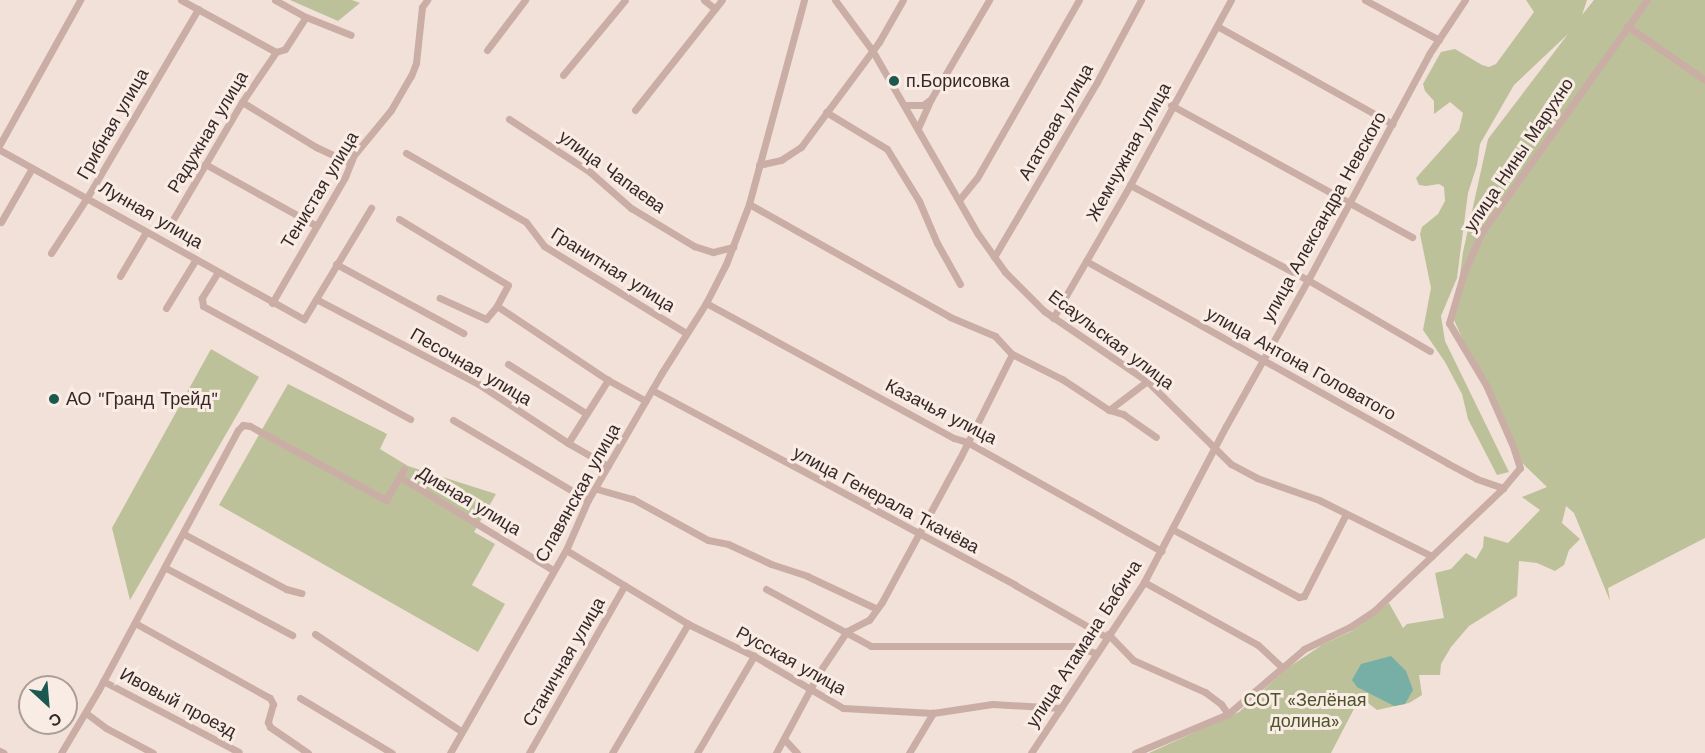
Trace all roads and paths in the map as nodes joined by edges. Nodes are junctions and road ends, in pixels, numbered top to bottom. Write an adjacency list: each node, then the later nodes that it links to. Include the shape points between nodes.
1 (80, 0): 40 (street)
2 (181, 0): 19 (street)
3 (275, 0): 21 (street)
4 (427, 0): 43 (street, Тенистая улица, via 422,7 416,63 391,110)
5 (525, 0): 26 (street)
6 (625, 0): 29 (street)
7 (704, 0): 20 (street)
8 (722, 0): 20 (street)
9 (804, 0): 45 (street)
10 (835, 0): 27 (street, Есаульская улица)
11 (903, 0): 27 (street)
12 (989, 0): 31 (street)
13 (1079, 0): 49 (street, via 977,178)
14 (1141, 0): 61 (street, Агатовая улица)
15 (1231, 0): 22 (street, Жемчужная улица)
16 (1365, 0): 25 (street)
17 (1465, 0): 25 (street, улица Александра Невского)
18 (1647, 0): 23 (street, улица Нины Марухно)
19 (198, 9): 28 (street); 48 (street, Грибная улица)
20 (715, 9): 35 (street)
21 (306, 17): 24 (street); 28 (street, Радужная улица, via 285,49)
22 (1217, 26): 34 (street, Жемчужная улица); 38 (street)
23 (1627, 26): 30 (street); 97 (street, улица Нины Марухно, via 1482,232 1464,272 1449,323 1486,385 1520,468)
24 (351, 35)
25 (1439, 40): 38 (street, улица Александра Невского)
26 (487, 50)
27 (872, 50): 33 (street, Есаульская улица); 36 (street)
28 (276, 52): 32 (street, Радужная улица)
29 (563, 75)
30 (1705, 80)
31 (931, 99): 33 (street, via 923,105); 39 (street)
32 (242, 102): 43 (street); 44 (street, Радужная улица)
33 (904, 105): 39 (street, Есаульская улица)
34 (1172, 105): 47 (street, Жемчужная улица); 50 (street)
35 (635, 111)
36 (826, 112): 45 (street, via 793,155); 68 (street, via 887,149 919,201 936,243)
37 (509, 119): 59 (street, улица Чапаева, via 590,172 632,208 694,246 713,252)
38 (1392, 124): 50 (street, улица Александра Невского)
39 (918, 128): 49 (street, Есаульская улица)
40 (0, 144)
41 (0, 150): 46 (street, Лунная улица)
42 (406, 153): 77 (street, Гранитная улица, via 526,222 544,246)
43 (350, 163): 55 (street, Тенистая улица)
44 (205, 164): 55 (street); 56 (street, Радужная улица)
45 (759, 165): 51 (street)
46 (32, 168): 48 (street, Лунная улица); 54 (street)
47 (1130, 185): 63 (street, Жемчужная улица); 67 (street)
48 (88, 196): 57 (street, Лунная улица); 60 (street, Грибная улица)
49 (959, 200): 61 (street, Есаульская улица)
50 (1350, 202): 58 (street); 67 (street, улица Александра Невского)
51 (749, 204): 59 (street, Славянская улица); 79 (street, via 950,317 995,336)
52 (371, 208): 64 (street)
53 (399, 219): 73 (street, via 505,281 507,289)
54 (1, 222)
55 (315, 225): 71 (street, Тенистая улица)
56 (168, 228)
57 (146, 232): 62 (street, Лунная улица); 66 (street)
58 (1412, 237)
59 (733, 247): 72 (street, Славянская улица)
60 (51, 253)
61 (994, 257): 75 (street, Есаульская улица, via 1016,285)
62 (196, 259): 65 (street, Лунная улица); 74 (street)
63 (1086, 261): 75 (street, Жемчужная улица); 80 (street, улица Антона Головатого)
64 (336, 264): 70 (street); 76 (street)
65 (218, 272): 71 (street, Лунная улица); 88 (street, via 202,298 203,306)
66 (120, 276)
67 (1308, 280): 78 (street); 80 (street, улица Александра Невского)
68 (960, 284)
69 (441, 298): 73 (street, via 483,319)
70 (316, 299): 71 (street, Лунная улица, via 304,319); 92 (street, Песочная улица, via 477,383)
71 (272, 303)
72 (706, 303): 77 (street, Славянская улица); 91 (street, Казачья улица)
73 (497, 306): 82 (street)
74 (166, 308)
75 (1053, 318): 83 (street, Есаульская улица)
76 (463, 333)
77 (687, 333): 84 (street, Славянская улица)
78 (1430, 351)
79 (1012, 354): 86 (street, via 1062,379); 91 (street)
80 (1263, 360): 93 (street, улица Александра Невского); 97 (street, улица Антона Головатого, via 1447,463)
81 (508, 364): 87 (street)
82 (608, 380): 85 (street); 87 (street)
83 (1147, 381): 86 (street); 93 (street, Есаульская улица, via 1194,425)
84 (652, 390): 85 (street, Славянская улица); 102 (street, улица Генерала Ткачёва)
85 (646, 401): 94 (street, Славянская улица)
86 (1109, 410): 90 (street, via 1123,414)
87 (587, 414): 92 (street)
88 (410, 419)
89 (453, 420): 99 (street)
90 (1156, 437)
91 (967, 442): 102 (street); 105 (street, Казачья улица)
92 (568, 443): 94 (street, Песочная улица)
93 (1214, 450): 100 (street, Есаульская улица, via 1257,478); 101 (street)
94 (608, 466): 98 (street, Славянская улица)
95 (404, 469): 96 (street)
96 (400, 477): 103 (street, via 386,500 243,425); 108 (street, Дивная улица)
97 (1503, 488): 106 (street)
98 (597, 489): 99 (street, Славянская улица); 113 (street, via 633,499 708,540 728,544 807,576)
99 (588, 500): 104 (street, Славянская улица)
100 (1346, 514): 101 (street, via 1304,596 1299,597); 106 (street, Есаульская улица)
101 (1172, 529): 105 (street)
102 (918, 532): 113 (street); 119 (street, улица Генерала Ткачёва)
103 (184, 534): 107 (street); 112 (street, via 286,590)
104 (566, 550): 108 (street, Славянская улица); 110 (street, Русская улица)
105 (1161, 551): 109 (street, улица Атамана Бабича)
106 (1432, 556): 122 (street, via 1374,611 1304,650)
107 (166, 568): 114 (street); 117 (street)
108 (553, 570): 130 (street, Славянская улица)
109 (1144, 582): 119 (street, улица Атамана Бабича); 122 (street, via 1258,645)
110 (625, 585): 115 (street, Русская улица); 140 (street, Станичная улица)
111 (766, 589): 116 (street)
112 (301, 593)
113 (877, 609): 116 (street, via 869,620)
114 (135, 623): 123 (street); 137 (street, via 270,698 270,727)
115 (688, 624): 121 (street, Русская улица); 141 (street)
116 (847, 631): 120 (street, via 872,646 1073,646); 124 (street)
117 (292, 634)
118 (315, 634): 130 (street)
119 (1107, 636): 120 (street, улица Атамана Бабича); 129 (street, улица Генерала Ткачёва, via 1133,660 1205,692)
120 (1095, 653): 126 (street, улица Атамана Бабича)
121 (754, 656): 124 (street, Русская улица); 142 (street)
122 (1282, 667): 129 (street)
123 (104, 681): 127 (street); 133 (street, Ивовый проезд)
124 (810, 691): 128 (street, Русская улица, via 843,708); 131 (street)
125 (300, 699): 138 (street)
126 (1061, 708): 128 (street, Русская улица, via 992,704); 146 (street, улица Атамана Бабича)
127 (86, 713): 135 (street); 136 (street, via 105,728)
128 (933, 713): 145 (street)
129 (1228, 714): 147 (street)
130 (461, 731): 139 (street, Славянская улица)
131 (784, 739): 143 (street); 144 (street)
132 (0, 751): 134 (street)
133 (239, 752)
134 (4, 753)
135 (61, 753)
136 (153, 753)
137 (308, 753)
138 (392, 753)
139 (450, 753)
140 (529, 753)
141 (612, 753)
142 (697, 753)
143 (776, 753)
144 (797, 753)
145 (909, 753)
146 (1031, 753)
147 (1135, 753)

